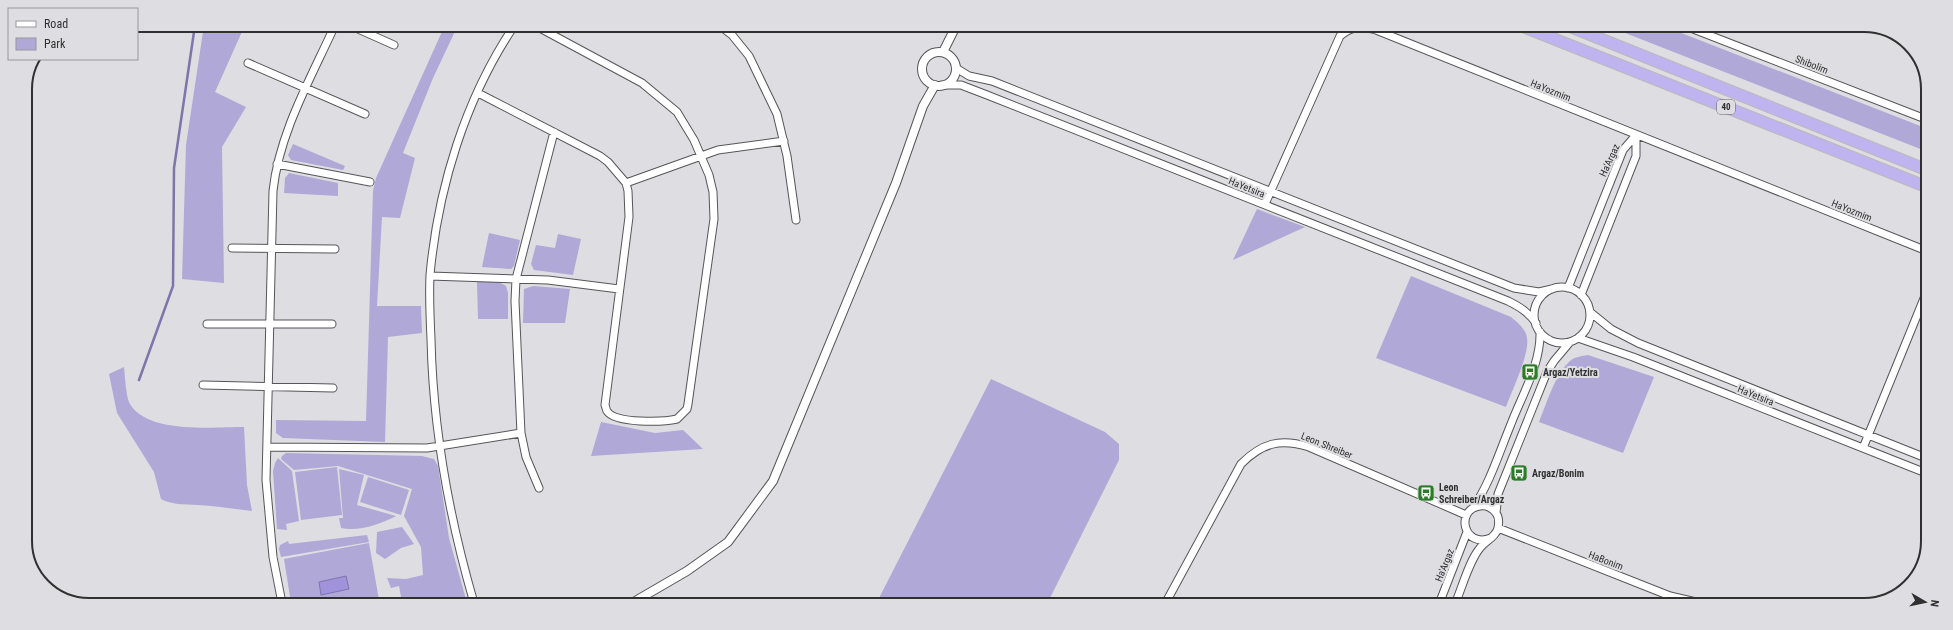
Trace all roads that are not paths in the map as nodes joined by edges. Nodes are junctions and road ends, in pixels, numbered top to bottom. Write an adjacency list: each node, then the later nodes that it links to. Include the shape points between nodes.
1 (332, 32): 18 (street)
2 (365, 32): 12 (street)
3 (510, 32): 19 (street, via 496,54)
4 (547, 32): 26 (street, via 653,91 681,118)
5 (727, 32): 25 (street, via 741,45 752,63 777,114)
6 (953, 32): 13 (street)
7 (1345, 32): 32 (street, HaYozmim, via 1340,36)
8 (1381, 32): 24 (street, HaYozmim)
9 (1537, 32): 31 (highway, 40)
10 (1583, 32): 28 (highway, 40)
11 (1701, 32): 22 (street, Shibolim)
12 (394, 45)
13 (943, 52): 15 (street, via 952,58); 16 (street, via 932,53 924,60 922,71)
14 (248, 63): 18 (street)
15 (956, 68): 17 (street, via 952,79); 32 (street, HaYetsira, via 969,76 992,82)
16 (927, 80): 17 (street); 20 (street)
17 (939, 85): 20 (street); 33 (street, HaYetsira, via 961,85)
18 (306, 88): 21 (street); 27 (street, via 287,132)
19 (478, 93): 23 (street); 39 (street, via 450,170 440,210)
20 (923, 106): 73 (street, via 896,182 773,481 728,542)
21 (365, 114)
22 (1921, 117)
23 (554, 132): 30 (street, via 600,156 619,172); 40 (street)
24 (1636, 135): 38 (street, HaYozmim); 41 (street, Ha'Argaz, via 1623,150); 44 (street, Ha'Argaz, via 1636,156)
25 (784, 141): 26 (street, via 718,150); 34 (street)
26 (702, 156): 30 (street); 42 (street, via 713,192 714,219 688,404 687,409 677,420 633,420 612,415 607,411 606,399)
27 (277, 164): 29 (street); 36 (street, via 273,191)
28 (1921, 167)
29 (370, 182)
30 (626, 183): 42 (street, via 629,217)
31 (1921, 185)
32 (1270, 192): 33 (street, HaYozmim); 43 (street, HaYetsira, via 1514,288 1539,292)
33 (1265, 204): 47 (street, HaYetsira, via 1522,307)
34 (796, 220)
35 (232, 248): 36 (street)
36 (271, 249): 37 (street); 49 (street)
37 (335, 249)
38 (1921, 249)
39 (430, 276): 40 (street); 60 (street, via 432,378)
40 (516, 279): 42 (street, via 548,280); 57 (street)
41 (1568, 288): 43 (street); 44 (street)
42 (619, 289)
43 (1552, 289): 47 (street, via 1540,299 1536,307)
44 (1581, 295): 46 (street)
45 (1921, 306): 58 (street)
46 (1590, 312): 52 (street, via 1587,328); 58 (street, HaYetsira, via 1611,329 1638,343)
47 (1536, 323): 51 (street)
48 (207, 324): 49 (street)
49 (270, 324): 50 (street); 55 (street)
50 (332, 324)
51 (1540, 332): 53 (street, via 1553,342); 65 (street, via 1534,367 1486,488)
52 (1578, 338): 53 (street); 61 (street, HaYetsira, via 1633,357)
53 (1570, 342): 66 (street, via 1547,372 1498,494)
54 (203, 385): 55 (street)
55 (268, 386): 56 (street); 59 (street)
56 (333, 388)
57 (521, 433): 60 (street); 64 (street, via 526,457)
58 (1869, 435): 61 (street); 62 (street, HaYetsira)
59 (267, 447): 60 (street); 71 (street, via 266,480 270,529)
60 (439, 447): 72 (street, via 454,529)
61 (1863, 448): 63 (street, HaYetsira)
62 (1921, 456)
63 (1921, 471)
64 (539, 488)
65 (1473, 508): 66 (street, via 1483,506); 67 (street)
66 (1496, 513): 68 (street)
67 (1466, 515): 69 (street); 74 (street, Leon Shreiber, via 1309,447 1283,442 1268,445 1253,452 1241,464)
68 (1498, 528): 70 (street); 77 (street, HaBonim)
69 (1467, 532): 70 (street, via 1475,539); 75 (street, Ha'Argaz)
70 (1491, 538): 76 (street, via 1474,557)
71 (281, 598)
72 (473, 598)
73 (642, 598)
74 (1168, 598)
75 (1441, 598)
76 (1457, 598)
77 (1679, 598)

